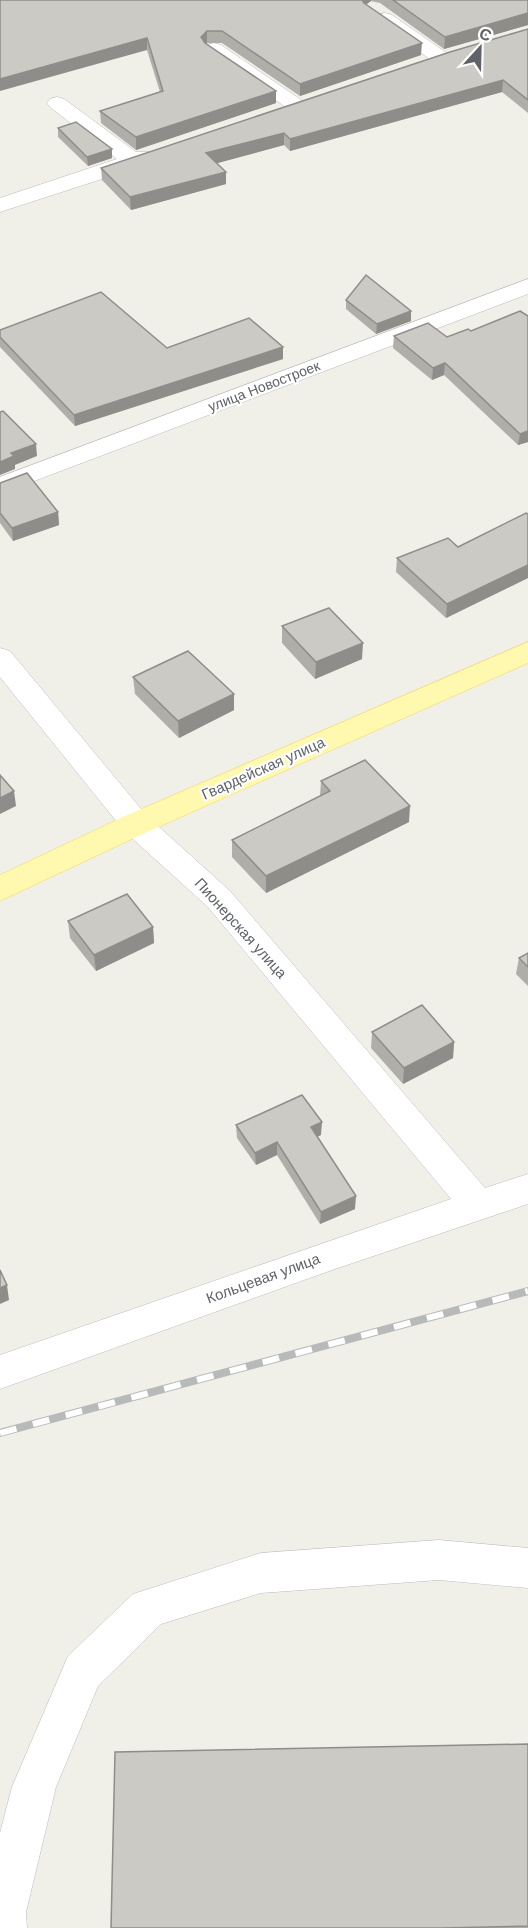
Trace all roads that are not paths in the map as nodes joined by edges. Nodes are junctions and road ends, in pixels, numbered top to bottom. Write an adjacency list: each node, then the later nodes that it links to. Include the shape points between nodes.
1 (372, 9): 4 (street)
2 (214, 49): 8 (street)
3 (462, 51): 4 (street)
4 (441, 58): 5 (street)
5 (418, 65)
6 (319, 99): 8 (street)
7 (57, 103): 11 (street)
8 (297, 106): 9 (street)
9 (275, 114)
10 (166, 150): 11 (street)
11 (134, 161): 12 (street)
12 (0, 206)
13 (528, 286): 14 (street, улица Новостроек)
14 (0, 486)
15 (528, 652): 17 (main road, Гвардейская улица)
16 (0, 658): 17 (street, Пионерская улица)
17 (136, 824): 18 (main road, Гвардейская улица); 20 (street, Пионерская улица, via 219,899)
18 (0, 889)
19 (528, 1189): 20 (street, Кольцевая улица)
20 (477, 1204): 21 (street, Кольцевая улица)
21 (0, 1372)
22 (528, 1568): 23 (street, via 438,1560 261,1573 148,1608 83,1671 34,1787 3,1912)
23 (4, 1928)

